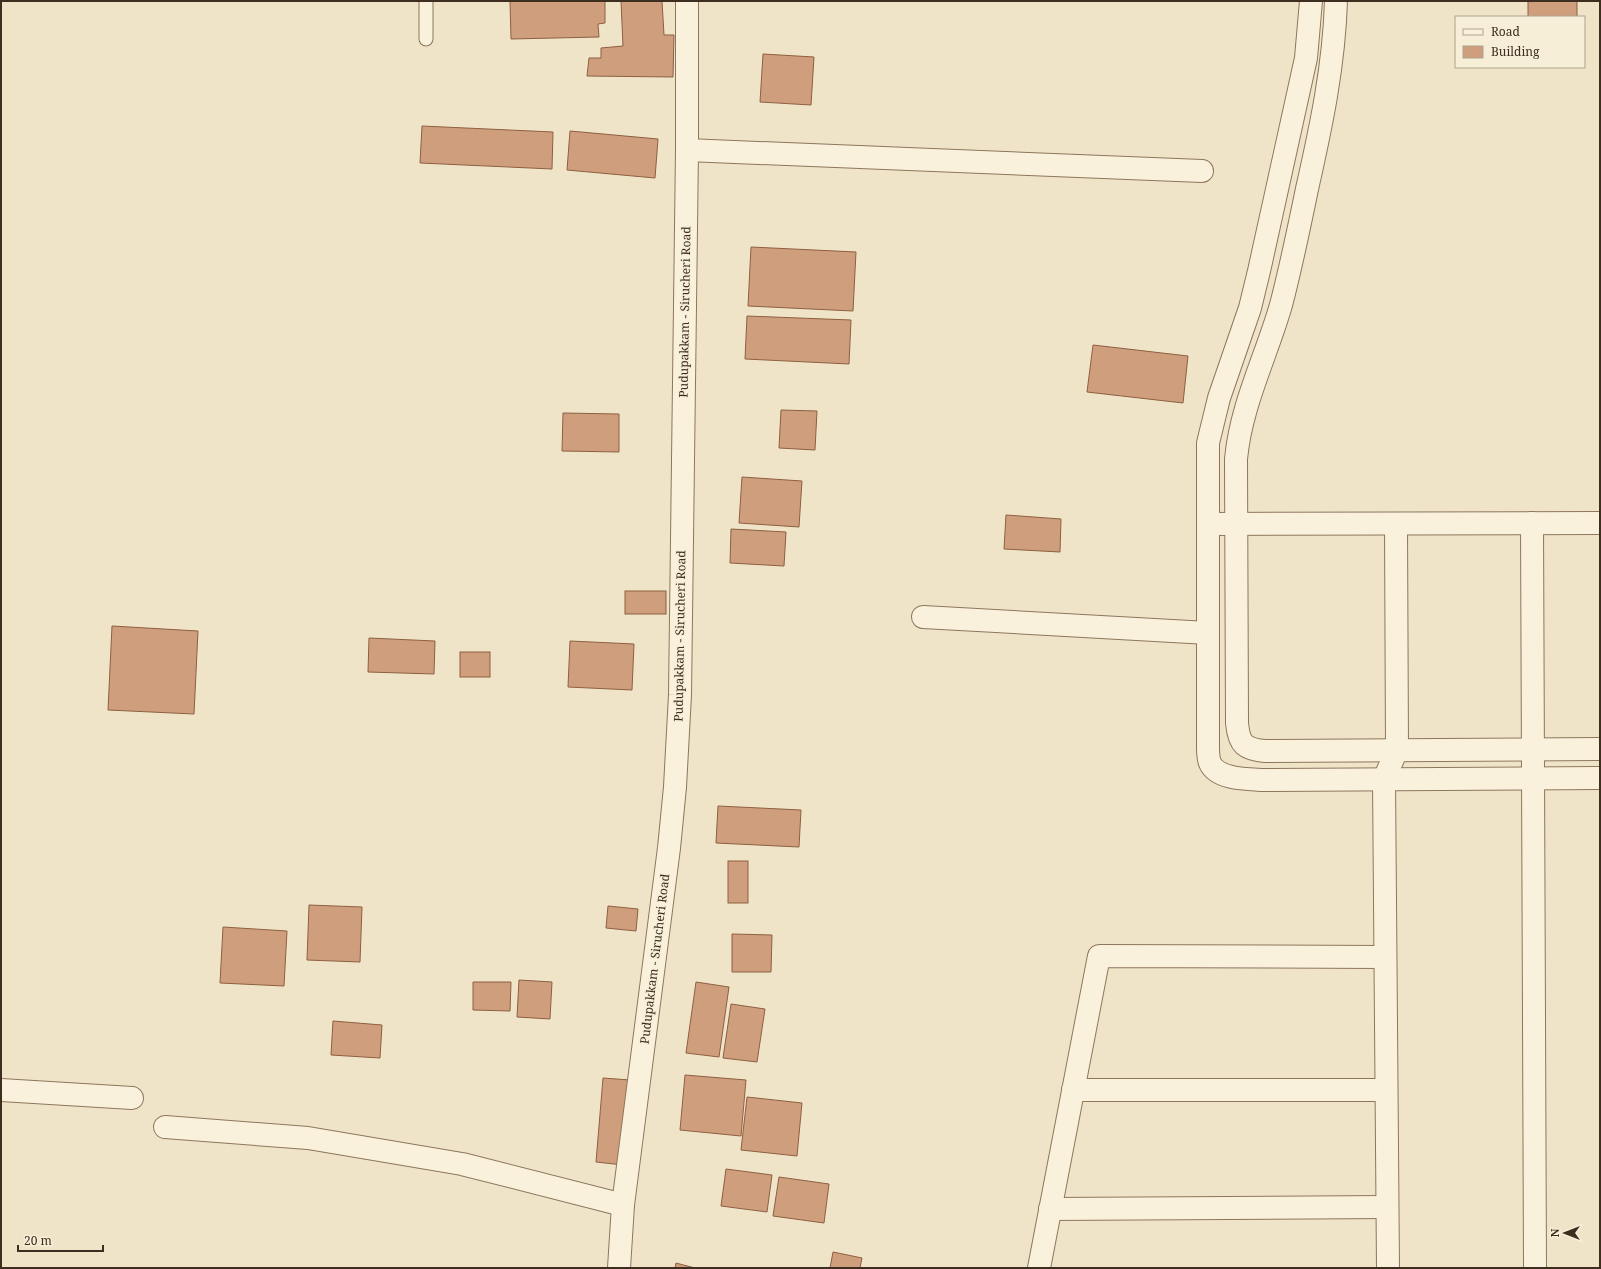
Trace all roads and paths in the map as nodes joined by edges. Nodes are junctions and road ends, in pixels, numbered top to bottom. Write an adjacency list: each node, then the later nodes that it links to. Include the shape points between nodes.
1 (426, 1): 5 (lane)
2 (687, 1): 6 (street, Pudupakkam - Sirucheri Road)
3 (1311, 1): 10 (street, via 1306,58 1259,271 1250,308 1212,424 1207,460)
4 (1336, 1): 11 (street, via 1328,91 1291,263 1238,436)
5 (426, 40)
6 (687, 150): 7 (street); 27 (street, Pudupakkam - Sirucheri Road, via 680,688 675,787)
7 (1202, 171)
8 (1532, 523): 9 (street); 12 (street); 15 (street)
9 (1600, 523)
10 (1208, 524): 11 (street); 14 (street)
11 (1237, 524): 12 (street); 17 (street, via 1237,723 1239,737 1244,746 1265,751)
12 (1396, 524): 17 (street)
13 (923, 617): 14 (street)
14 (1208, 633): 20 (street, via 1208,747 1211,764 1215,769 1222,774 1246,779)
15 (1533, 749): 16 (street); 17 (street); 18 (street)
16 (1600, 749)
17 (1397, 750): 20 (street)
18 (1533, 778): 19 (street); 20 (street); 33 (street)
19 (1600, 778)
20 (1384, 779): 21 (street)
21 (1385, 957): 23 (street, via 1099,956); 24 (street)
22 (1, 1090): 25 (street)
23 (1073, 1090): 24 (street); 29 (street)
24 (1386, 1090): 28 (street)
25 (132, 1098)
26 (164, 1127): 27 (street, via 323,1140 462,1164)
27 (623, 1205): 30 (street, Pudupakkam - Sirucheri Road)
28 (1387, 1207): 29 (street); 32 (street)
29 (1050, 1209): 31 (street)
30 (619, 1268)
31 (1039, 1268)
32 (1388, 1268)
33 (1535, 1268)

